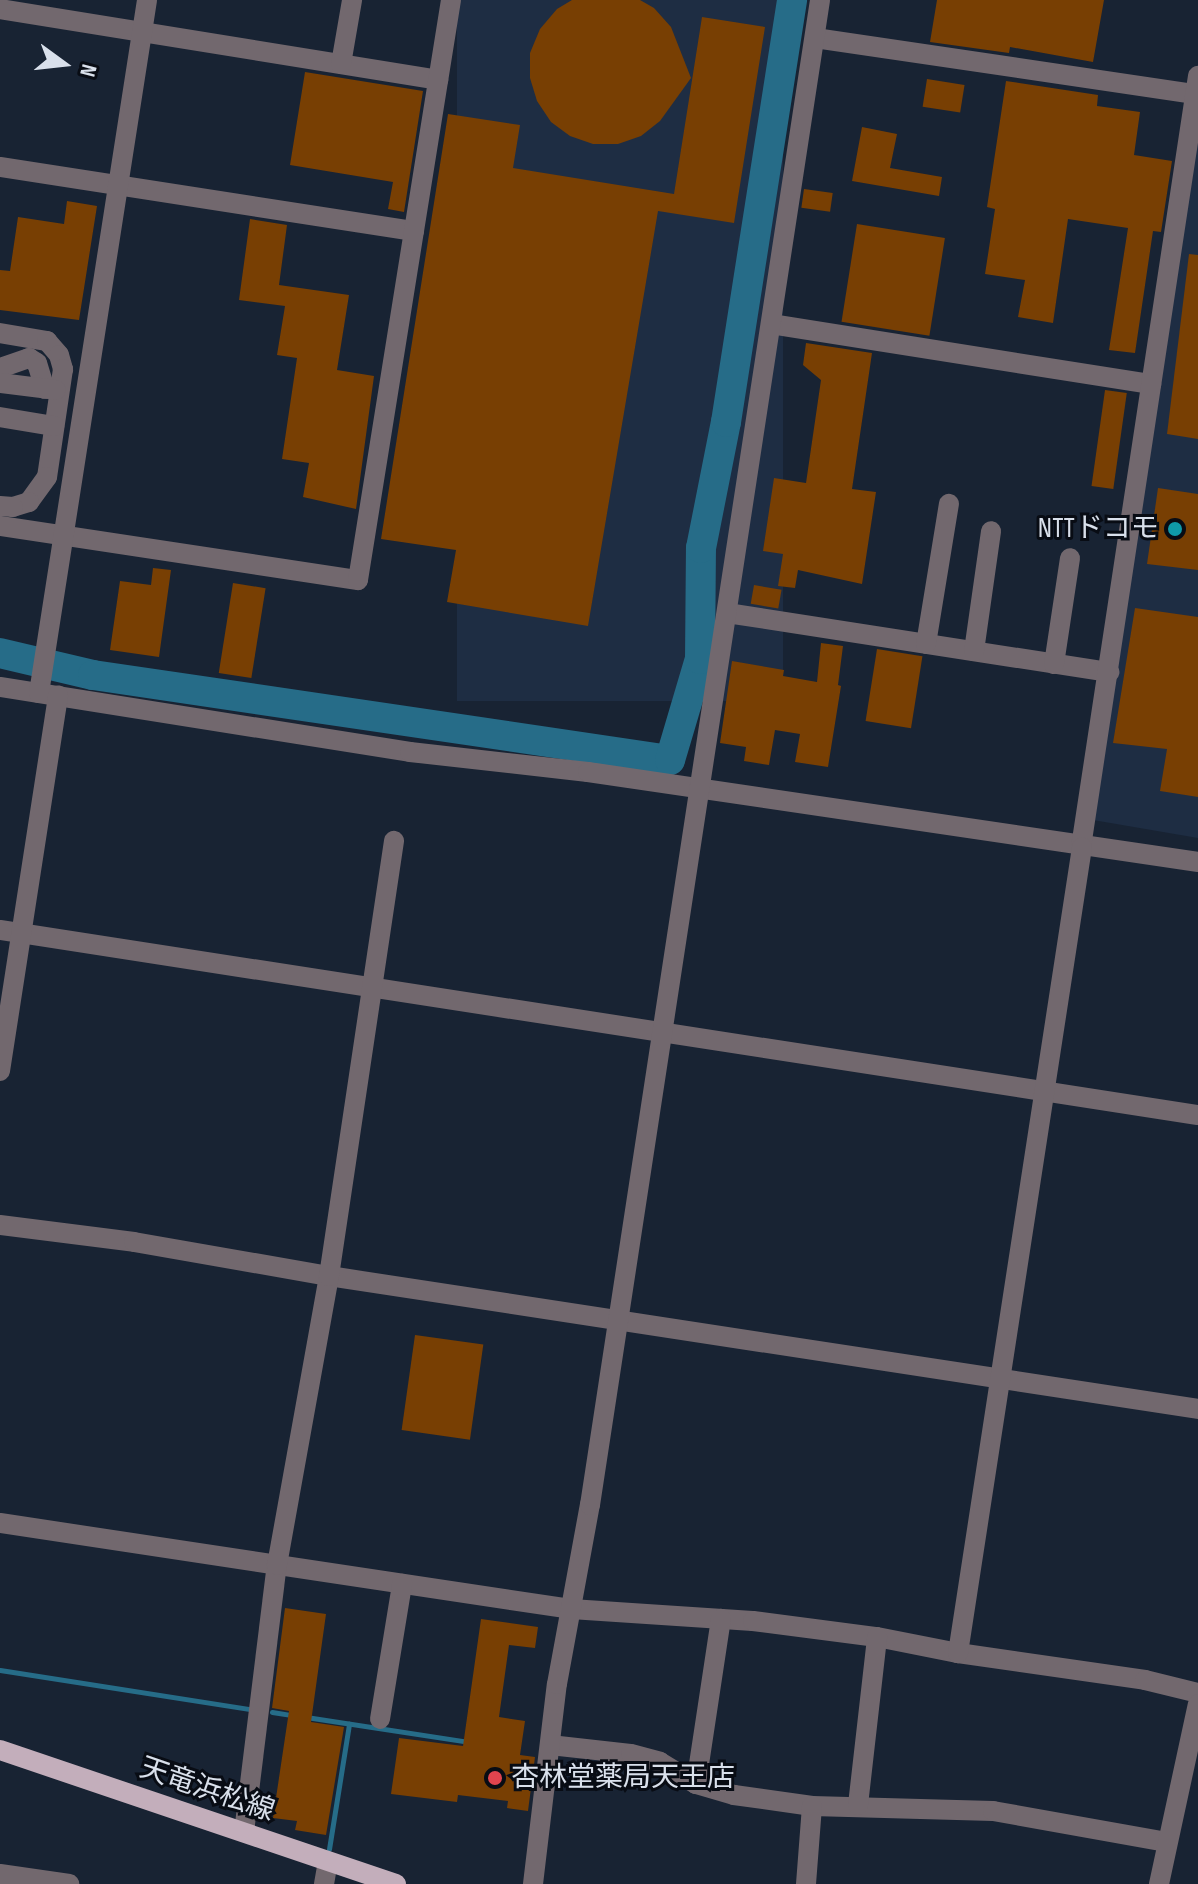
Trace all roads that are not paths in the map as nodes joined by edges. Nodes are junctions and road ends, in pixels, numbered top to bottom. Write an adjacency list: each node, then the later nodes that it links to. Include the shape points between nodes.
1 (147, 0): 6 (street)
2 (352, 0): 8 (street)
3 (451, 0): 9 (street)
4 (820, 0): 7 (street)
5 (0, 9): 6 (street)
6 (142, 32): 8 (street); 12 (street)
7 (815, 38): 10 (street); 14 (street)
8 (341, 64): 9 (street)
9 (438, 80): 13 (street)
10 (1197, 85): 18 (street)
11 (0, 167): 12 (street)
12 (119, 186): 13 (street); 26 (street)
13 (414, 231): 26 (street, via 358,580)
14 (771, 324): 18 (street); 28 (street)
15 (0, 333): 19 (street, via 47,341 63,369)
16 (0, 368): 19 (street, via 29,358)
17 (0, 383): 19 (street)
18 (1151, 384): 32 (street)
19 (52, 390): 21 (street)
20 (0, 417): 21 (street)
21 (54, 426): 23 (street, via 47,477 40,490 29,502)
22 (949, 504): 29 (street)
23 (0, 506)
24 (0, 526): 26 (street)
25 (991, 531): 30 (street)
26 (64, 537): 34 (street, via 43,672)
27 (1070, 558): 31 (street)
28 (727, 613): 29 (street); 35 (street)
29 (926, 644): 30 (street)
30 (974, 651): 31 (street)
31 (1054, 664): 32 (street)
32 (1109, 672): 36 (street)
33 (0, 687): 34 (street)
34 (49, 694): 35 (street, via 410,752); 40 (street)
35 (700, 788): 36 (street); 42 (street)
36 (1082, 839): 38 (street); 44 (street)
37 (394, 841): 41 (street)
38 (1198, 862)
39 (0, 930): 40 (street)
40 (21, 934): 41 (street); 43 (street)
41 (372, 988): 42 (street); 47 (street)
42 (662, 1034): 44 (street); 48 (street)
43 (0, 1071)
44 (1043, 1092): 45 (street); 49 (street)
45 (1198, 1115)
46 (0, 1225): 47 (street)
47 (329, 1276): 48 (street); 52 (street)
48 (618, 1321): 49 (street); 54 (street)
49 (1002, 1380): 50 (street); 57 (street)
50 (1198, 1409)
51 (0, 1523): 52 (street)
52 (277, 1565): 53 (street); 66 (street)
53 (402, 1584): 54 (street); 60 (street)
54 (571, 1609): 55 (street); 61 (street)
55 (721, 1619): 56 (street); 63 (street)
56 (877, 1637): 57 (street); 64 (street)
57 (958, 1653): 58 (street, via 1145,1680)
58 (1198, 1693)
59 (1198, 1704): 67 (street)
60 (380, 1719)
61 (550, 1745): 63 (street, via 631,1754 660,1762); 73 (street)
62 (0, 1750): 66 (main road, 天竜浜松線)
63 (696, 1784): 65 (street)
64 (858, 1805): 65 (street); 67 (street, via 993,1811)
65 (812, 1806): 74 (street)
66 (244, 1832): 68 (main road, 天竜浜松線)
67 (1167, 1842): 75 (street)
68 (328, 1861): 71 (street); 72 (main road, 天竜浜松線)
69 (0, 1874): 70 (street)
70 (69, 1884)
71 (324, 1884)
72 (396, 1884)
73 (533, 1884)
74 (806, 1884)
75 (1159, 1884)

